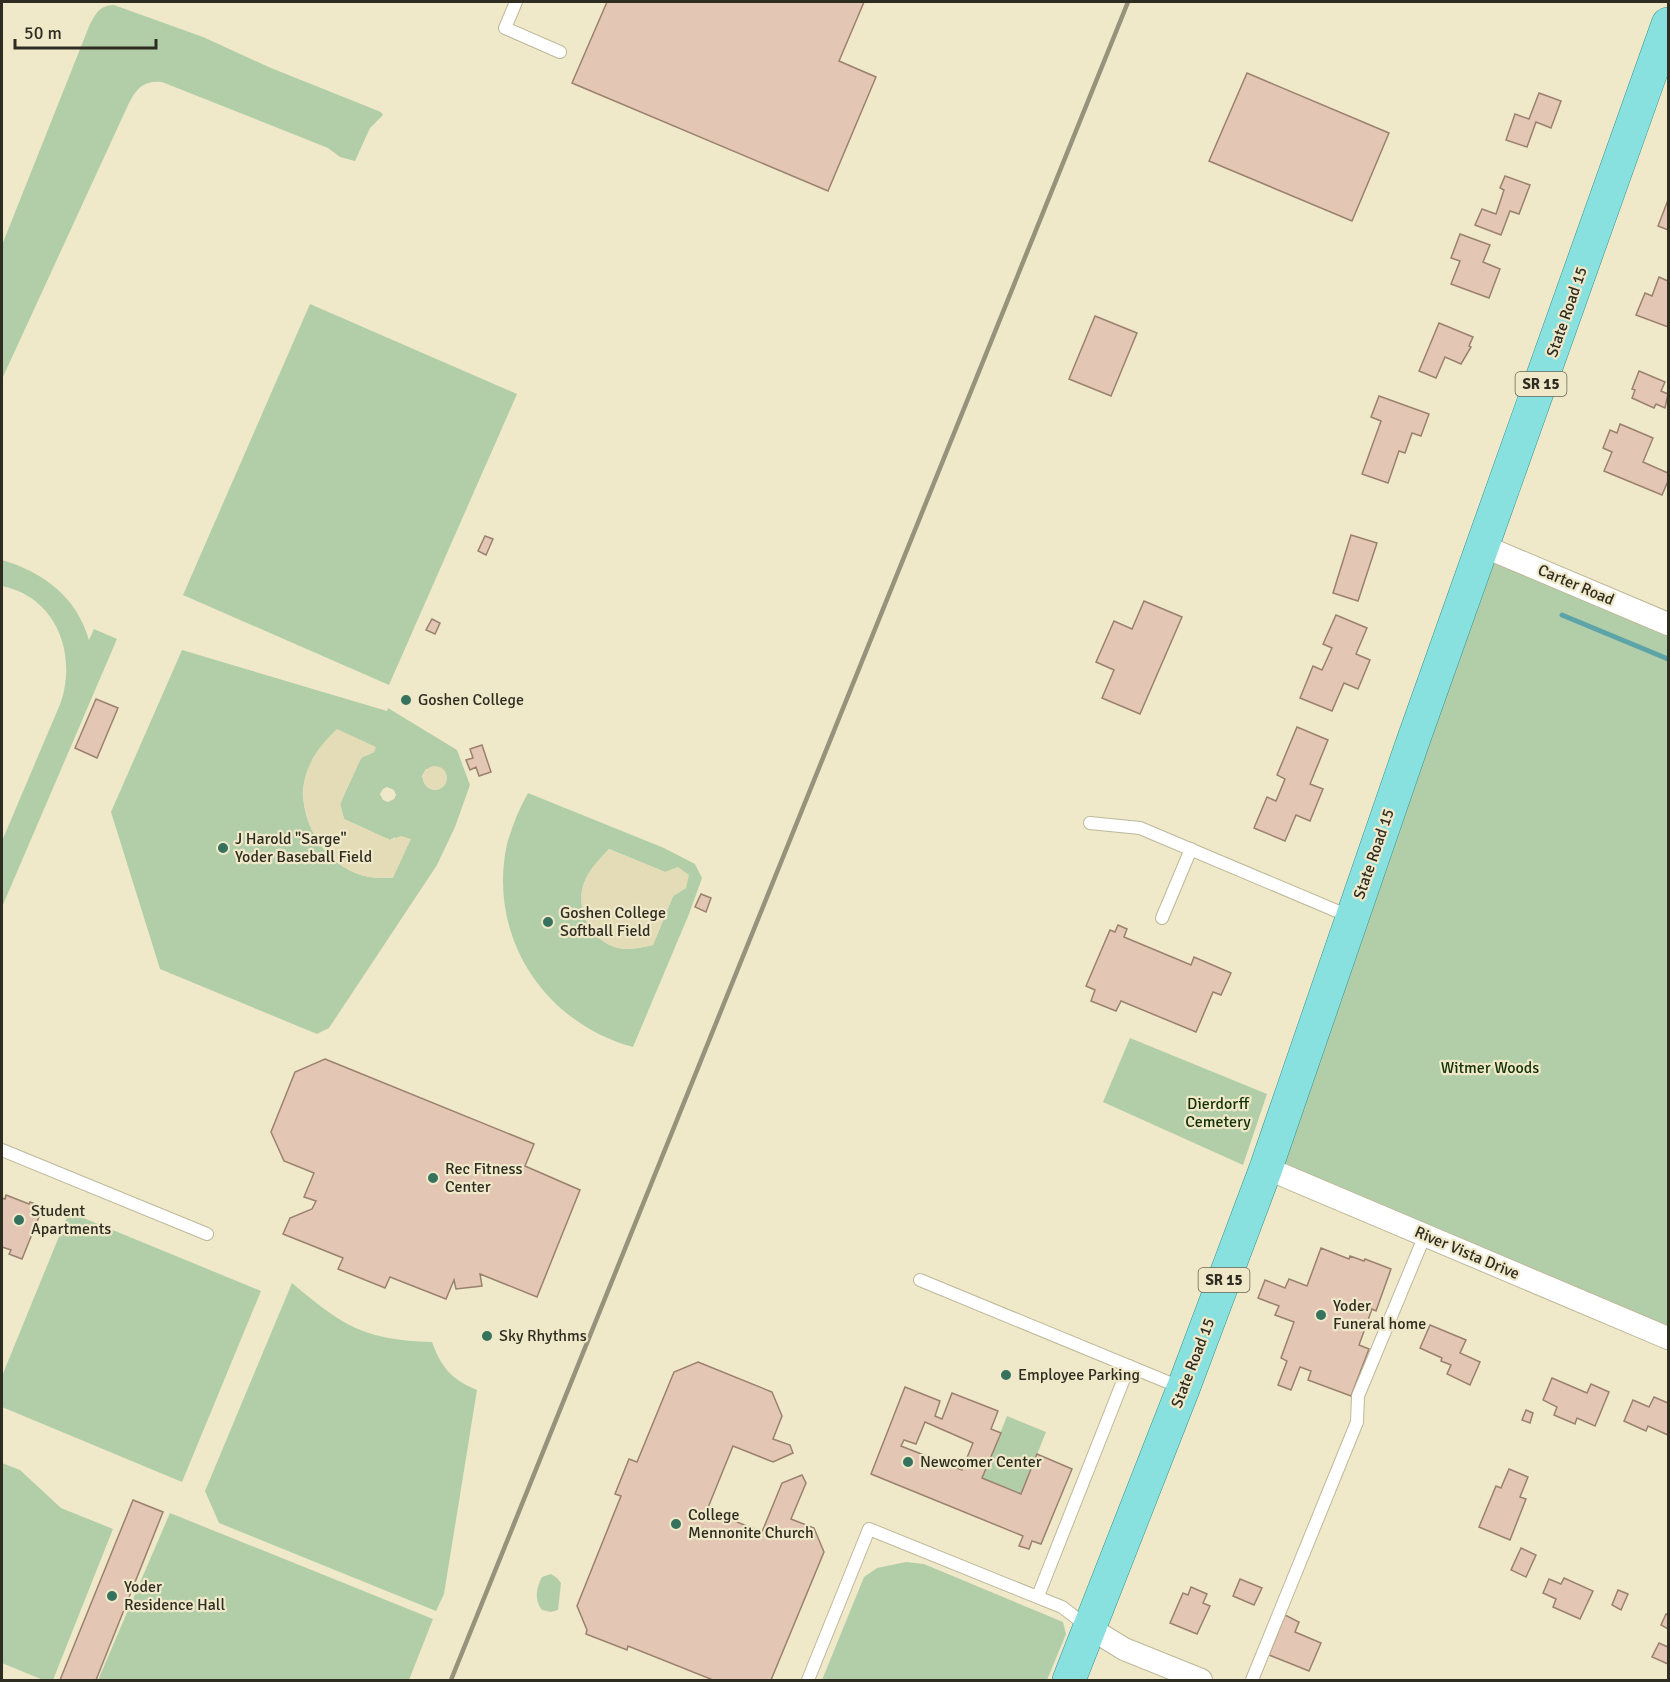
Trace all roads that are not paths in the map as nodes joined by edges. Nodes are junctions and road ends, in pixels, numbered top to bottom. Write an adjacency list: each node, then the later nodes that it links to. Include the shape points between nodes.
1 (516, 2): 3 (lane, via 505,28)
2 (1668, 24): 4 (main road, State Road 15 / SR 15)
3 (560, 52)
4 (1483, 546): 5 (street, Carter Road); 9 (main road, State Road 15 / SR 15)
5 (1668, 624)
6 (1090, 823): 7 (lane, via 1140,828)
7 (1191, 849): 8 (lane); 9 (lane)
8 (1162, 918)
9 (1352, 918): 11 (main road, State Road 15 / SR 15)
10 (2, 1150): 12 (lane)
11 (1266, 1168): 13 (street, River Vista Drive); 17 (main road, State Road 15 / SR 15)
12 (207, 1234)
13 (1425, 1235): 15 (street, River Vista Drive); 23 (lane, via 1358,1396 1357,1422)
14 (920, 1280): 16 (lane)
15 (1668, 1338)
16 (1129, 1366): 17 (lane); 18 (lane)
17 (1183, 1389): 19 (main road, State Road 15 / SR 15)
18 (1038, 1596): 19 (lane, via 1062,1607); 20 (lane, via 868,1529)
19 (1090, 1628): 21 (main road, State Road 15 / SR 15); 22 (street, via 1124,1649)
20 (808, 1680)
21 (1069, 1680)
22 (1201, 1680)
23 (1252, 1680)

